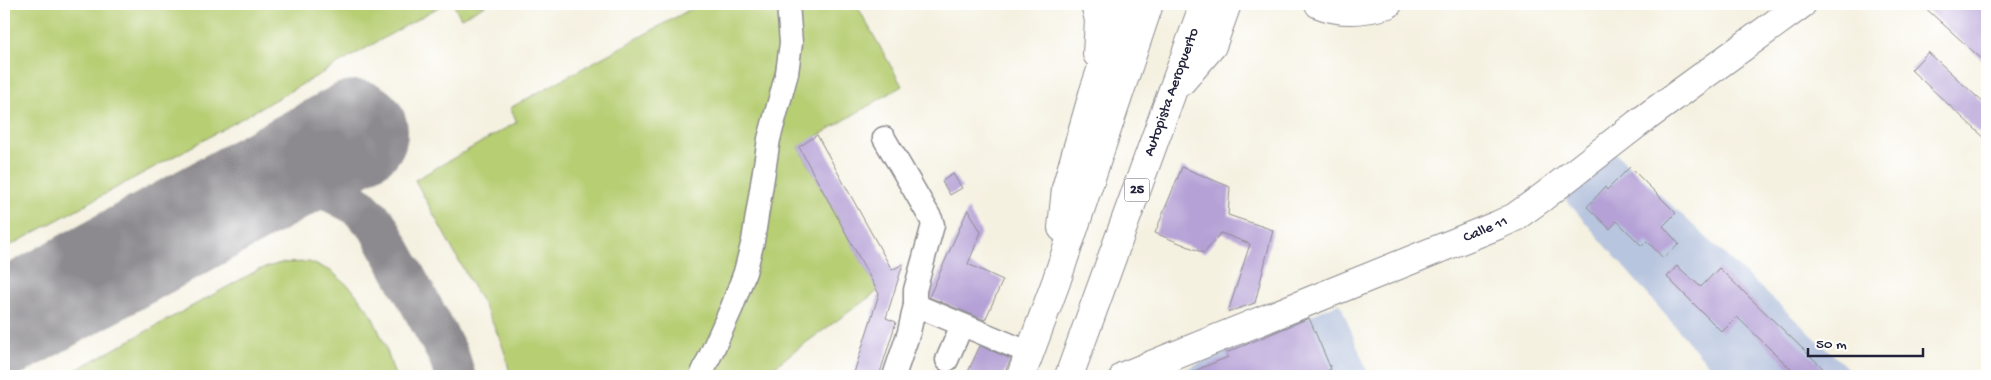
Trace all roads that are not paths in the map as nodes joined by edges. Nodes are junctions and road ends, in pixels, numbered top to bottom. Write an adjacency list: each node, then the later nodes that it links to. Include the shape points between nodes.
1 (788, 4): 18 (lane, via 791,43 787,73 769,139 753,241 732,307)
2 (1095, 4): 10 (main road, via 1099,20)
3 (1123, 4): 10 (main road)
4 (1148, 4): 13 (main road)
5 (1204, 4): 11 (main road, Autopista Aeropuerto / 25)
6 (1227, 4): 11 (main road, via 1212,46)
7 (1319, 4): 8 (main road, via 1336,9 1364,10)
8 (1388, 4)
9 (1802, 4): 21 (main road, Calle 11, via 1636,124 1515,217)
10 (1093, 94): 13 (main road, via 1066,188)
11 (1172, 94): 20 (main road, Autopista Aeropuerto / 25)
12 (884, 138): 14 (lane, via 933,225 915,290)
13 (1056, 282): 17 (main road)
14 (915, 305): 15 (lane); 19 (lane)
15 (962, 325): 16 (lane); 17 (lane)
16 (947, 360)
17 (1025, 364)
18 (701, 376)
19 (894, 376)
20 (1069, 376)
21 (1124, 376)

